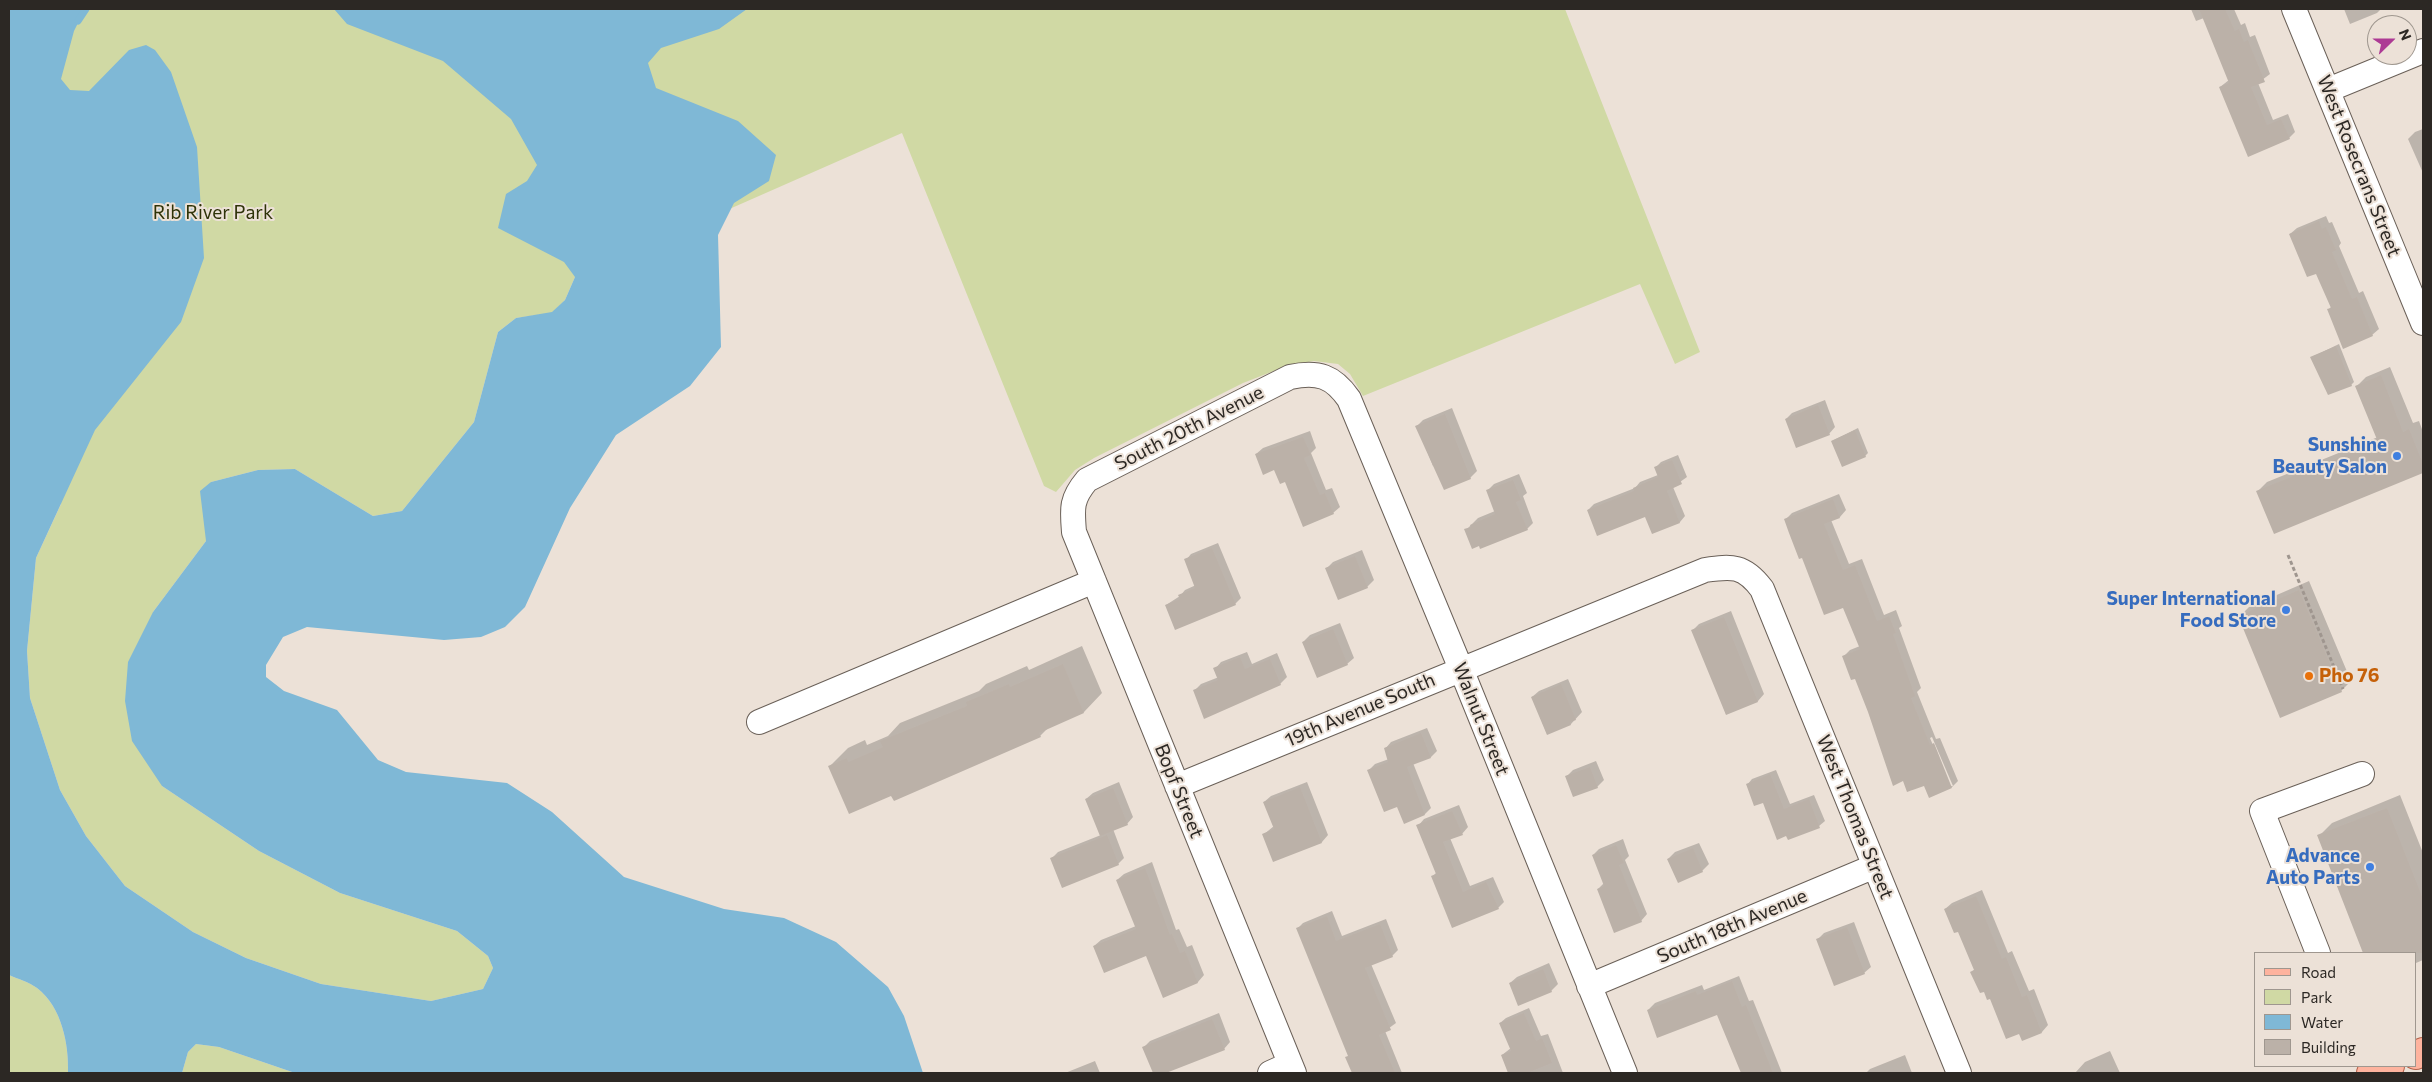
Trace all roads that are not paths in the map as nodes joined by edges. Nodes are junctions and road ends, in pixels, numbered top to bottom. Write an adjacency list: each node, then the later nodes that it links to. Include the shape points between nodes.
1 (2294, 9): 3 (street, West Rosecrans Street)
2 (2423, 51): 3 (street)
3 (2328, 90): 4 (street, West Rosecrans Street)
4 (2423, 323)
5 (1322, 376): 6 (street, South 20th Avenue, via 1304,374 1290,377 1087,480 1077,492); 9 (street, Walnut Street, via 1340,386 1349,399)
6 (1072, 507): 8 (street, Bopf Street, via 1074,532)
7 (1741, 569): 9 (street, 19th Avenue South, via 1705,570); 13 (street, West Thomas Street, via 1762,588)
8 (1094, 581): 10 (street); 12 (street, Bopf Street)
9 (1461, 668): 12 (street, 19th Avenue South); 15 (street, Walnut Street)
10 (760, 722)
11 (2362, 774): 14 (street, via 2262,810)
12 (1177, 786): 17 (street, Bopf Street)
13 (1875, 866): 15 (street, South 18th Avenue); 19 (street, West Thomas Street)
14 (2318, 952)
15 (1589, 986): 18 (street, Walnut Street)
16 (2387, 1067): 20 (main road)
17 (1285, 1070)
18 (1625, 1073)
19 (1959, 1073)
20 (2371, 1073)

